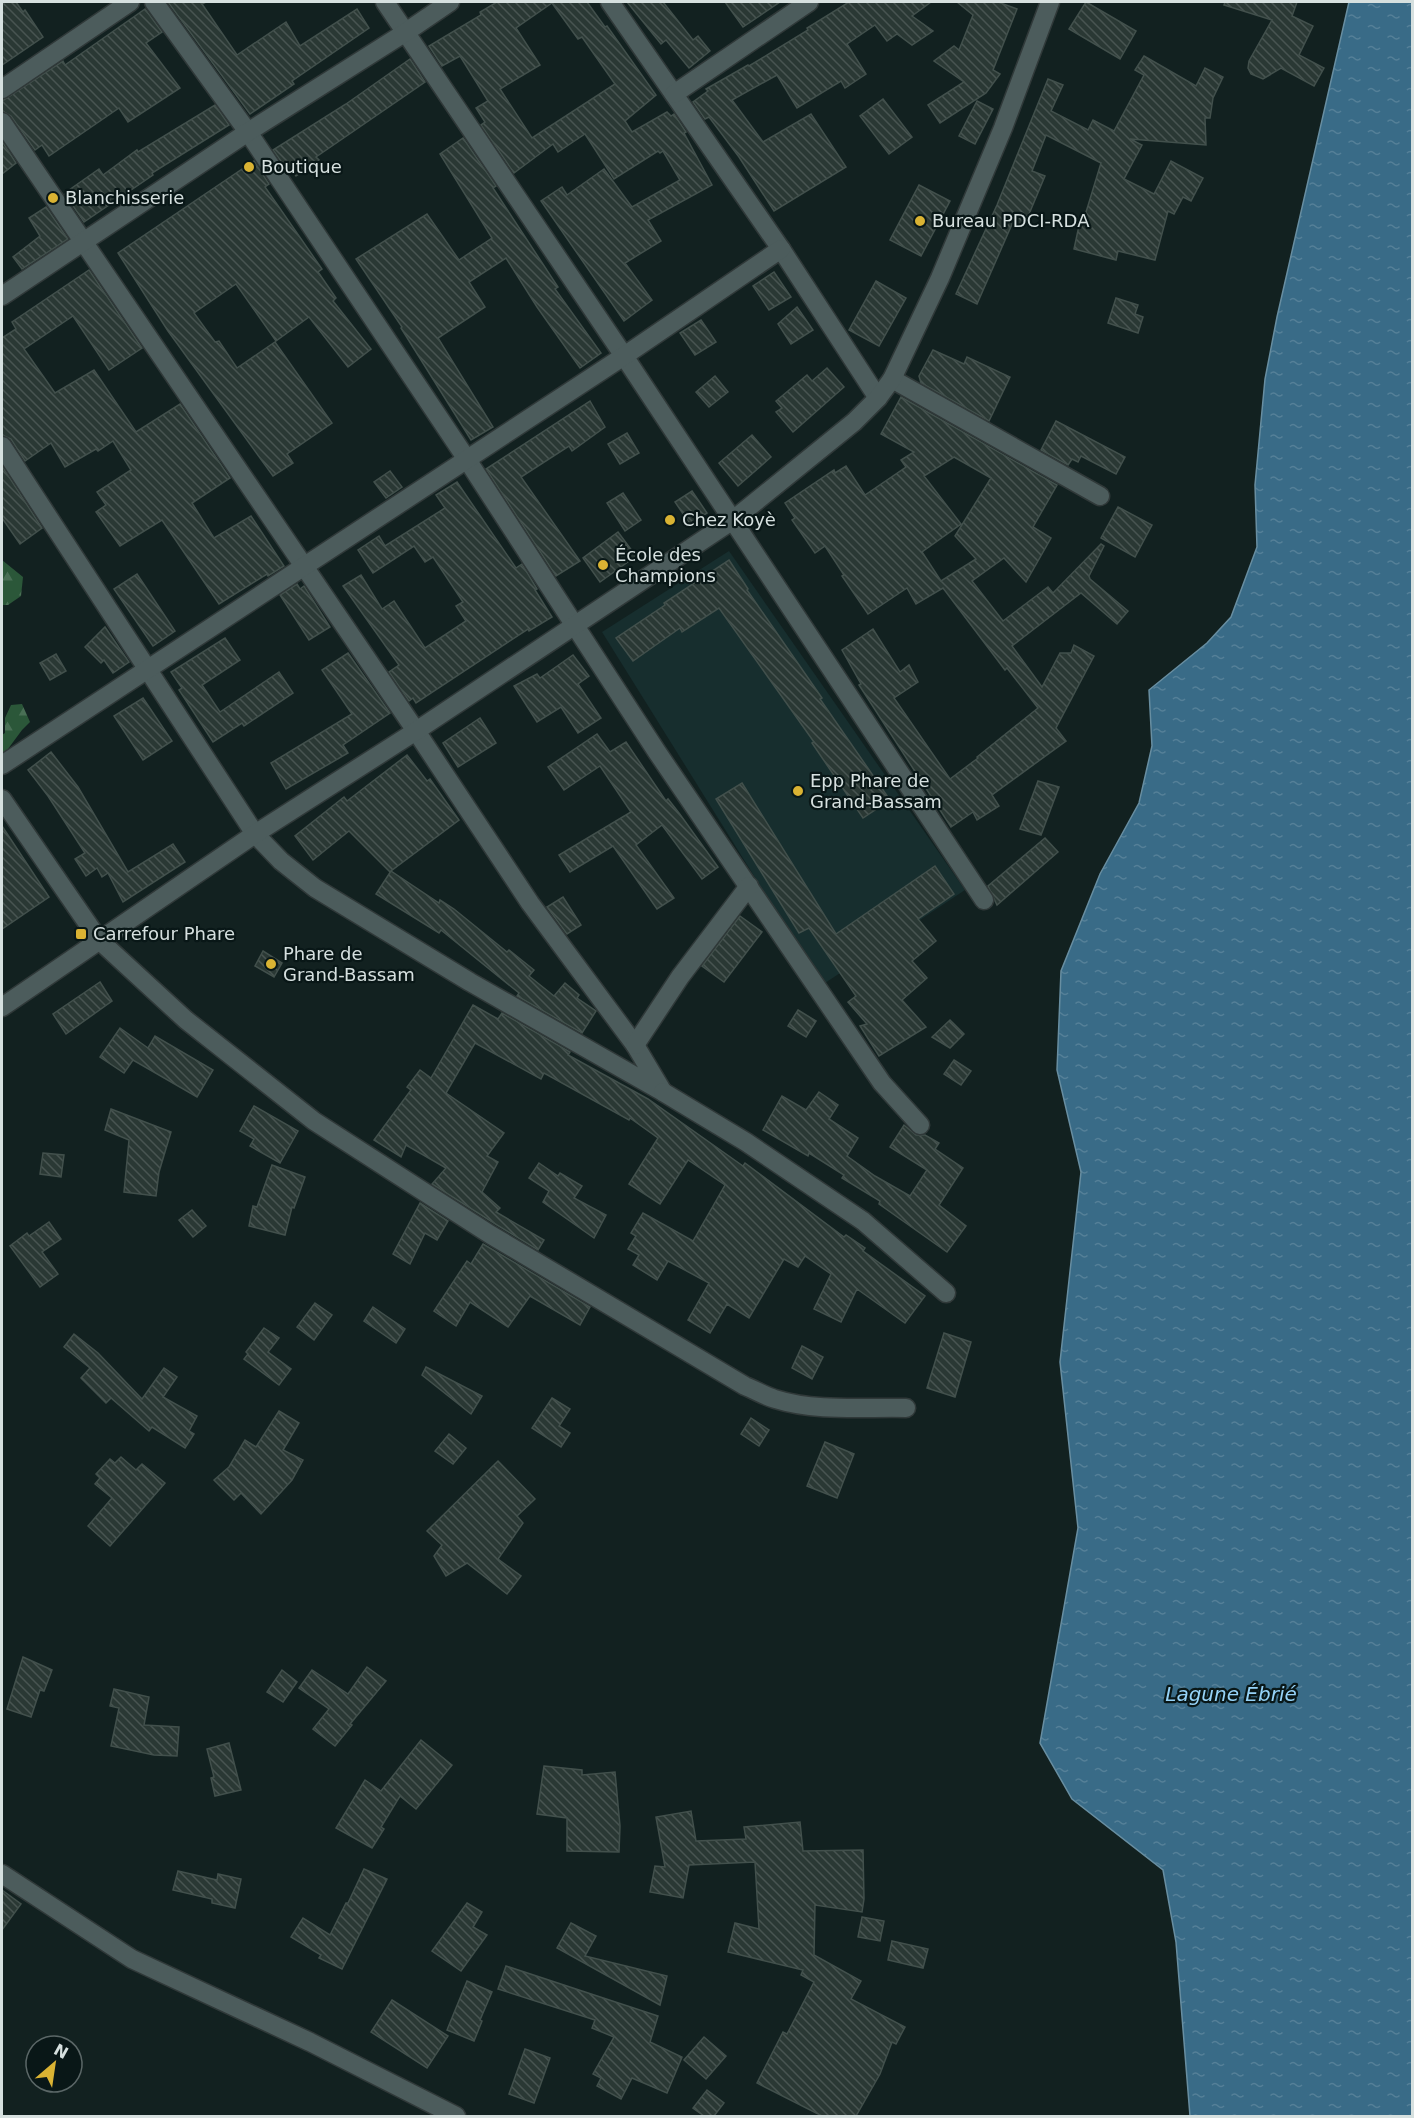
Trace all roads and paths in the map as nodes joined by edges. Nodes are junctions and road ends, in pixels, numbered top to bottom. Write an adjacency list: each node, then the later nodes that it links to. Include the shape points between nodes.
1 (130, 2): 9 (street)
2 (154, 2): 12 (street)
3 (385, 2): 8 (street)
4 (450, 2): 8 (street)
5 (610, 2): 10 (street)
6 (809, 2): 10 (street)
7 (1050, 2): 17 (street, via 1003,128 940,278)
8 (406, 32): 12 (street); 16 (street)
9 (2, 89)
10 (674, 94): 14 (street)
11 (2, 122): 13 (street)
12 (249, 132): 13 (street); 20 (street)
13 (84, 241): 15 (street); 23 (street)
14 (781, 249): 16 (street); 18 (street)
15 (2, 296)
16 (624, 356): 20 (street); 22 (street)
17 (892, 379): 18 (street); 21 (street)
18 (878, 398): 22 (street)
19 (2, 446): 25 (street)
20 (466, 458): 23 (street); 24 (street)
21 (1100, 496)
22 (733, 520): 24 (street); 31 (street)
23 (303, 567): 25 (street); 26 (street)
24 (575, 625): 26 (street); 30 (street)
25 (148, 668): 27 (street); 29 (street)
26 (416, 731): 29 (street); 34 (street, via 530,903)
27 (2, 765)
28 (2, 799): 32 (street)
29 (255, 834): 32 (street); 35 (street, via 315,888)
30 (749, 886): 34 (street, via 680,977); 36 (street, via 882,1083)
31 (984, 900)
32 (99, 940): 33 (street); 38 (street, via 186,1020 314,1121 491,1235 686,1352 773,1399 818,1407)
33 (2, 1007)
34 (635, 1045): 35 (street)
35 (663, 1092): 37 (street, via 863,1221)
36 (921, 1125)
37 (946, 1293)
38 (906, 1408)
39 (2, 1874): 40 (street, via 132,1959)
40 (456, 2116)

